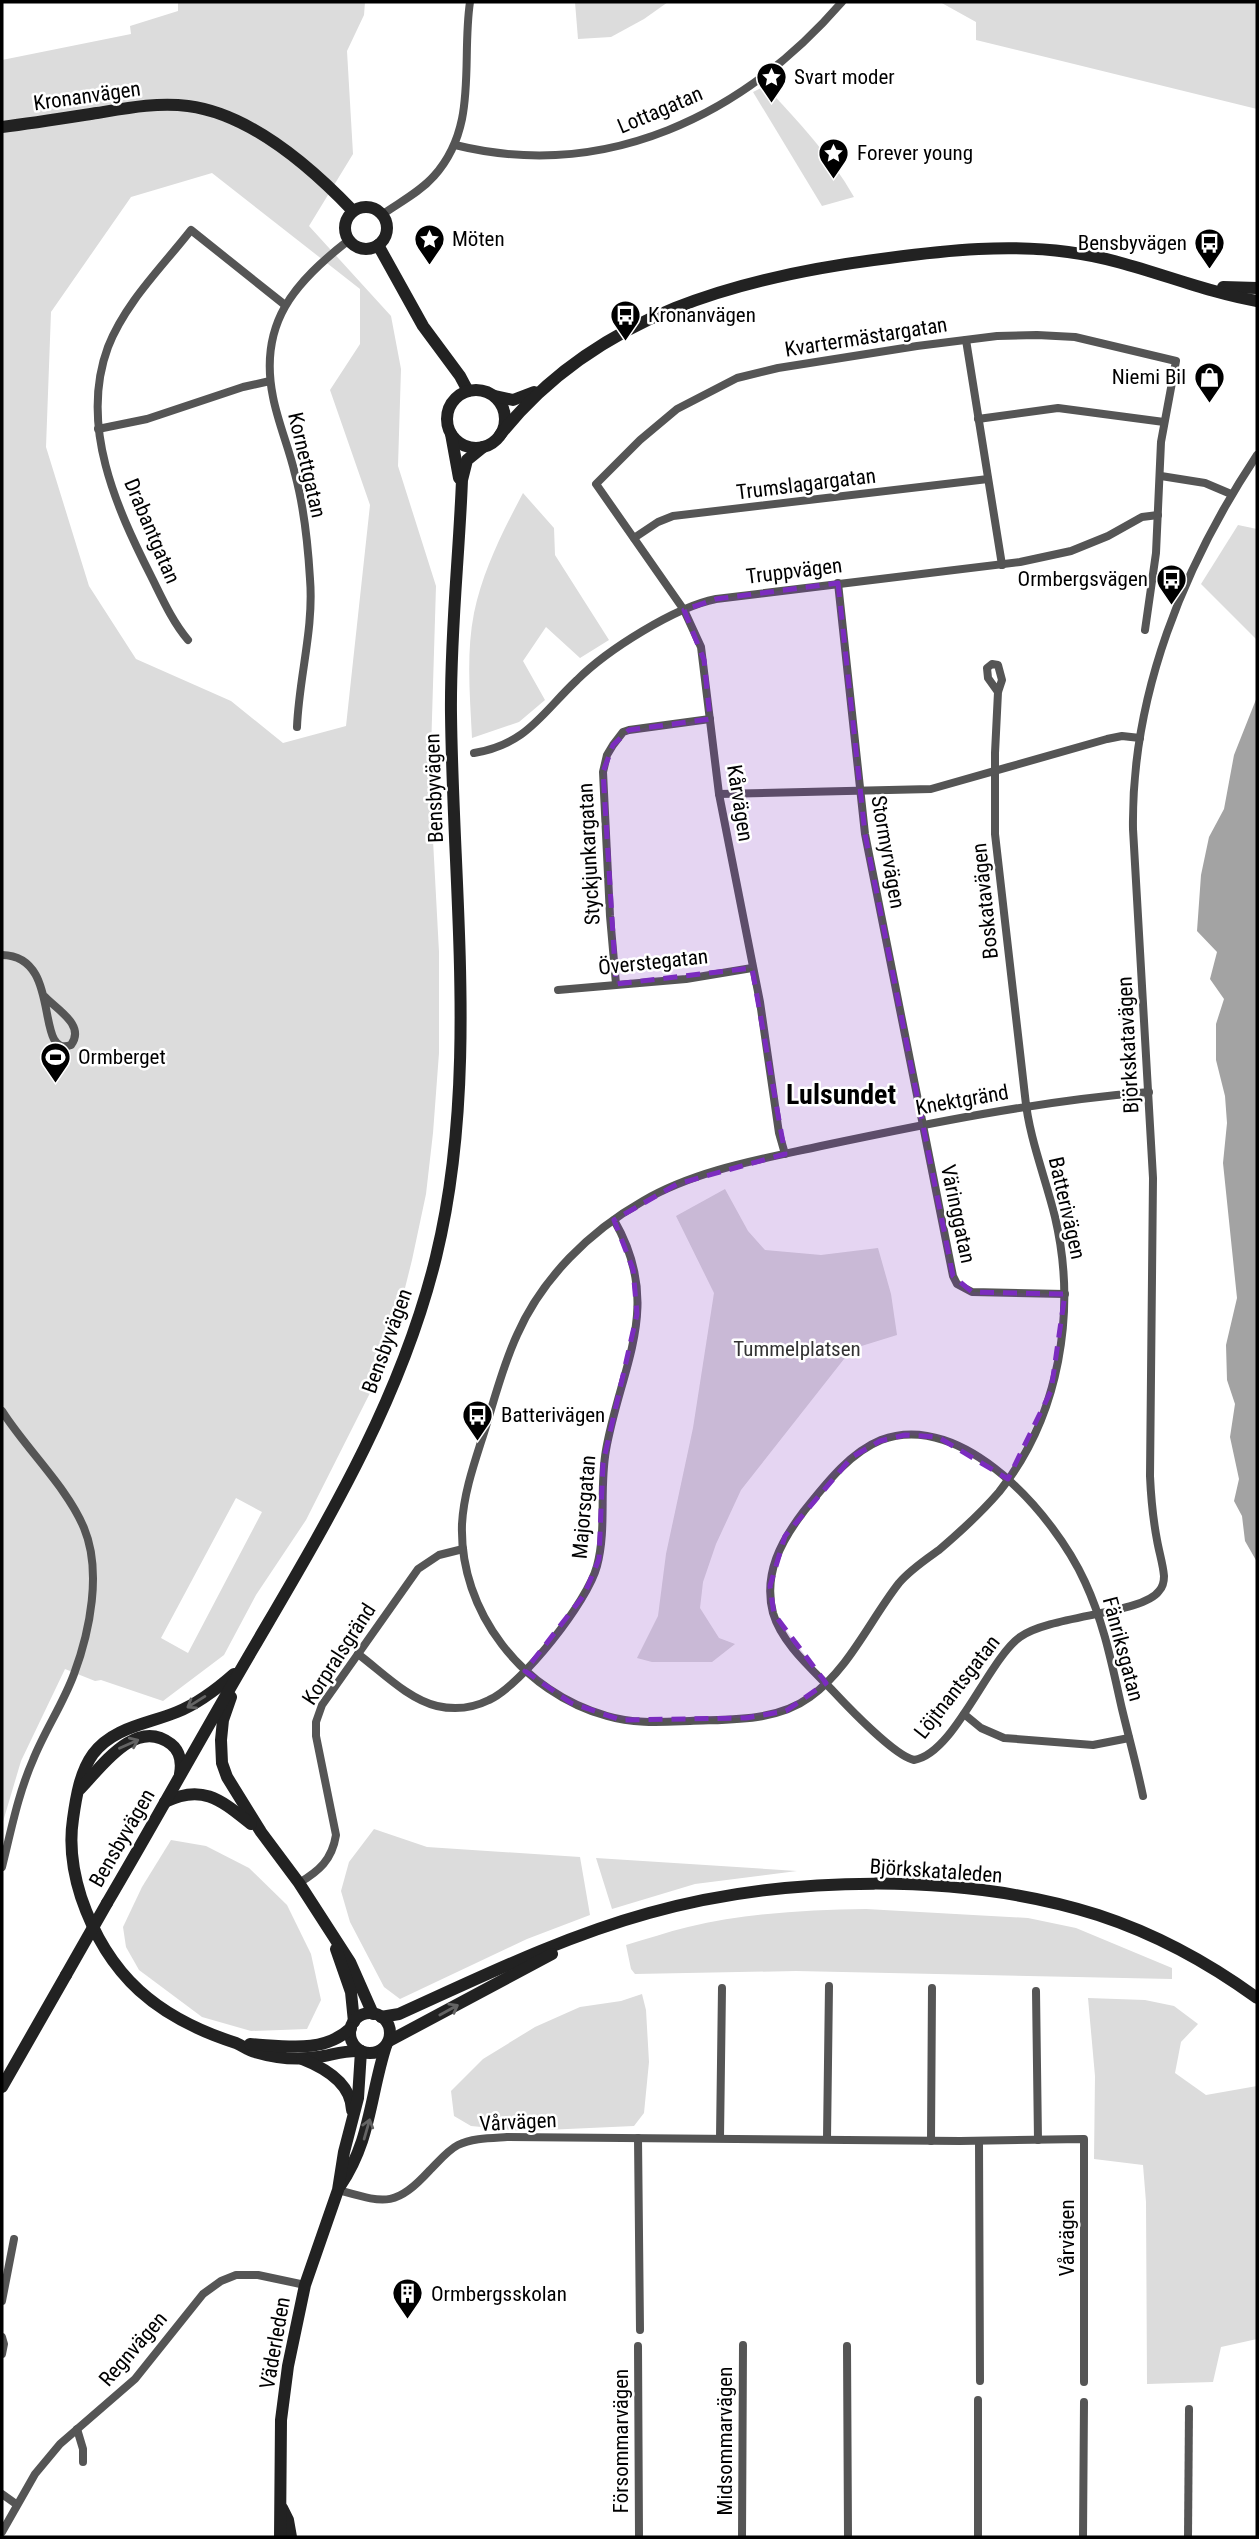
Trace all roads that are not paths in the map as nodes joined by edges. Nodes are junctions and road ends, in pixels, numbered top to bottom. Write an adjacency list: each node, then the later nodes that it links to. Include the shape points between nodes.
1 (470, 2): 4 (street, via 466,109)
2 (842, 2): 4 (street, Lottagatan, via 762,76 718,105 659,134 564,156 509,156)
3 (2, 127): 5 (main road, Kronanvägen, via 158,105 208,110 258,132)
4 (455, 145): 6 (street, via 421,189)
5 (353, 211): 6 (main road, via 367,206); 7 (main road, via 345,227)
6 (383, 215): 8 (main road, via 387,229)
7 (349, 240): 8 (main road, via 361,248); 12 (street, Kornettgatan, via 308,275)
8 (378, 245): 16 (main road, via 423,326)
9 (1191, 283): 10 (main road); 11 (main road); 15 (main road, via 1119,262 1037,248 978,249 838,264 761,279 693,301 598,346)
10 (1257, 288)
11 (1257, 301)
12 (285, 305): 14 (street, Kornettgatan, via 273,340); 21 (street, Drabantgatan, via 191,230 115,331 99,382)
13 (966, 340): 18 (street); 19 (street, Kvartermästargatan, via 1075,337 1177,361); 27 (street, Kvartermästargatan, via 737,378 677,409)
14 (270, 380): 21 (street, via 147,419); 39 (street, Kornettgatan, via 298,484 310,578 310,620)
15 (550, 381): 17 (main road, via 517,399); 22 (main road)
16 (468, 391): 17 (main road); 20 (main road, via 450,407)
17 (491, 394): 22 (main road, via 504,411)
18 (978, 419): 19 (street, via 1059,408); 26 (street)
19 (1164, 422): 25 (street)
20 (449, 427): 23 (main road, via 460,443); 29 (main road, Bensbyvägen)
21 (98, 429): 36 (street, Drabantgatan, via 123,519)
22 (500, 435): 23 (main road)
23 (483, 447): 29 (main road, Bensbyvägen, via 471,454 464,467)
24 (1257, 456): 28 (street, Björkskatavägen)
25 (1161, 476): 28 (street, via 1205,483); 30 (street)
26 (988, 479): 31 (street, Trumslagargatan, via 673,516); 32 (street)
27 (596, 484): 31 (street, Kårvägen)
28 (1231, 495): 40 (street, Björkskatavägen, via 1178,602)
29 (461, 512): 61 (main road, Bensbyvägen, via 451,711 460,1015 448,1194 414,1332 367,1448)
30 (1158, 515): 32 (street, Truppvägen, via 1142,517 1071,551); 35 (street)
31 (634, 538): 34 (street, Kårvägen)
32 (1002, 565): 33 (street, Truppvägen)
33 (838, 583): 34 (street, Truppvägen, via 716,599); 43 (street, Stormyrvägen)
34 (684, 610): 38 (street, Kårvägen, via 704,660); 41 (street, Truppvägen, via 605,656 521,735)
35 (1145, 630)
36 (188, 640)
37 (998, 692): 42 (street, Boskatavägen)
38 (710, 719): 44 (street, Kårvägen); 47 (street, Styckjunkargatan, via 629,730 619,736 607,755 602,781)
39 (297, 727)
40 (1140, 738): 42 (street, via 1107,739); 50 (street, Björkskatavägen, via 1133,829)
41 (474, 753)
42 (996, 770): 43 (street, via 931,789); 51 (street, Boskatavägen, via 995,834)
43 (859, 792): 44 (street); 52 (street, Stormyrvägen)
44 (719, 794): 46 (street, Kårvägen)
45 (2, 955): 49 (street, via 27,962)
46 (752, 968): 47 (street, Överstegatan); 53 (street, Kårvägen)
47 (617, 984): 48 (street, Överstegatan)
48 (558, 990)
49 (44, 996): 49 (street, via 54,1041 71,1045 76,1036 74,1026)
50 (1149, 1092): 51 (street, Knektgränd); 59 (street, Björkskatavägen, via 1154,1219 1150,1476 1164,1579 1149,1600)
51 (1026, 1106): 52 (street, Knektgränd); 55 (street, Batterivägen, via 1060,1239)
52 (922, 1124): 53 (street, Knektgränd); 55 (street, Väringgatan, via 957,1284 972,1292)
53 (785, 1154): 54 (street, Batterivägen, via 677,1184)
54 (614, 1220): 58 (street, Batterivägen, via 556,1274 515,1339 467,1490); 62 (street, Majorsgatan, via 633,1269 637,1314 633,1348 603,1463 599,1559 584,1595)
55 (1065, 1294): 57 (street, Batterivägen, via 1051,1391 1037,1429)
56 (2, 1410): 72 (street, via 80,1521 90,1550 92,1585 86,1632 74,1673 26,1777)
57 (1008, 1479): 59 (street, Fänriksgatan, via 1064,1545); 63 (street, Batterivägen, via 979,1514 904,1577); 63 (street, Fänriksgatan, via 974,1454 938,1437 905,1435 880,1440 852,1457 816,1496 785,1536 770,1586 774,1614 788,1639)
58 (463, 1549): 60 (street, Korpralsgränd, via 439,1555 418,1569); 62 (street, Batterivägen, via 472,1589 485,1617)
59 (1098, 1613): 64 (street, Löjtnantsgatan, via 1045,1625 1017,1639); 65 (street, Fänriksgatan)
60 (358, 1654): 62 (street, Majorsgatan, via 411,1694 451,1708 489,1701); 73 (street, Korpralsgränd, via 323,1705 316,1727 335,1845 323,1866)
61 (247, 1658): 67 (main road, Bensbyvägen); 68 (main road, one-way to 68, via 231,1677 196,1702 109,1738 92,1755); 71 (main road, via 223,1720 220,1751 233,1790)
62 (525, 1671): 63 (street, Batterivägen, via 543,1687 579,1706 639,1722 726,1720 778,1713 811,1697)
63 (826, 1683): 66 (street, Fänriksgatan, via 901,1755 914,1760)
64 (964, 1714): 65 (street, via 1004,1738 1093,1745); 66 (street, Löjtnantsgatan)
65 (1129, 1738): 69 (street, Fänriksgatan)
66 (924, 1757)
67 (179, 1777): 68 (main road, one-way to 67, via 112,1752 141,1738 158,1738 173,1745 180,1757); 70 (main road, Bensbyvägen)
68 (80, 1790): 83 (main road, via 72,1822 73,1863 87,1914 108,1954 157,2006 199,2031)
69 (1143, 1796)
70 (165, 1803): 71 (main road, via 191,1793 212,1797); 87 (main road, Bensbyvägen, bridge)
71 (261, 1832): 73 (main road)
72 (2, 1867)
73 (299, 1883): 75 (main road)
74 (594, 1932): 80 (main road, Björkskataleden, via 690,1902 741,1894 858,1884 950,1888 1024,1898 1099,1916 1202,1960); 81 (main road, Björkskataleden, via 530,1955 399,2014); 84 (main road, Björkskataleden, one-way to 74)
75 (334, 1941): 81 (main road); 82 (main road, via 351,1992)
76 (829, 1986): 91 (street)
77 (722, 1988): 90 (street)
78 (932, 1988): 92 (street)
79 (1037, 1991): 93 (street)
80 (1257, 1998)
81 (377, 2015): 82 (main road, via 364,2014); 84 (main road, via 390,2028)
82 (353, 2025): 83 (main road, via 336,2040 317,2045); 85 (main road, via 351,2040)
83 (239, 2044): 86 (main road, via 264,2054)
84 (387, 2044): 85 (main road, via 375,2053); 95 (main road, Väderleden, one-way to 84, via 360,2150)
85 (360, 2051): 86 (main road); 88 (main road, Väderleden)
86 (298, 2058): 88 (main road, Väderleden, via 326,2070 344,2087 352,2104)
87 (2, 2087)
88 (352, 2121): 95 (main road, Väderleden)
89 (638, 2138): 90 (street, Vårvägen); 95 (street, Vårvägen, via 480,2139 459,2145 396,2199 372,2199); 99 (street)
90 (720, 2138): 91 (street, Vårvägen)
91 (827, 2139): 92 (street, Vårvägen)
92 (931, 2140): 94 (street, Vårvägen)
93 (1038, 2140): 94 (street, Vårvägen); 106 (street, Vårvägen, via 1084,2139)
94 (979, 2141): 105 (street)
95 (338, 2190): 97 (main road, Väderleden)
96 (14, 2239): 98 (street)
97 (305, 2285): 110 (street, Regnvägen, via 258,2275 236,2275 221,2281 203,2294 135,2379); 114 (main road, Väderleden, via 281,2420)
98 (2, 2301)
99 (640, 2330)
100 (2, 2337): 104 (street)
101 (743, 2345): 119 (street, Midsommarvägen)
102 (638, 2346): 118 (street, Försommarvägen)
103 (848, 2346): 120 (street)
104 (2, 2354)
105 (980, 2381)
106 (1084, 2382)
107 (978, 2400): 121 (street)
108 (1084, 2402): 122 (street)
109 (1189, 2409): 123 (street)
110 (77, 2429): 111 (street); 113 (street, Regnvägen, via 35,2474)
111 (83, 2462)
112 (2, 2494): 113 (street)
113 (16, 2504): 115 (street, Regnvägen)
114 (282, 2508): 116 (main road, Väderleden); 117 (main road, Väderleden)
115 (2, 2529)
116 (280, 2537)
117 (291, 2537)
118 (639, 2537)
119 (742, 2537)
120 (848, 2537)
121 (978, 2537)
122 (1083, 2537)
123 (1188, 2537)

